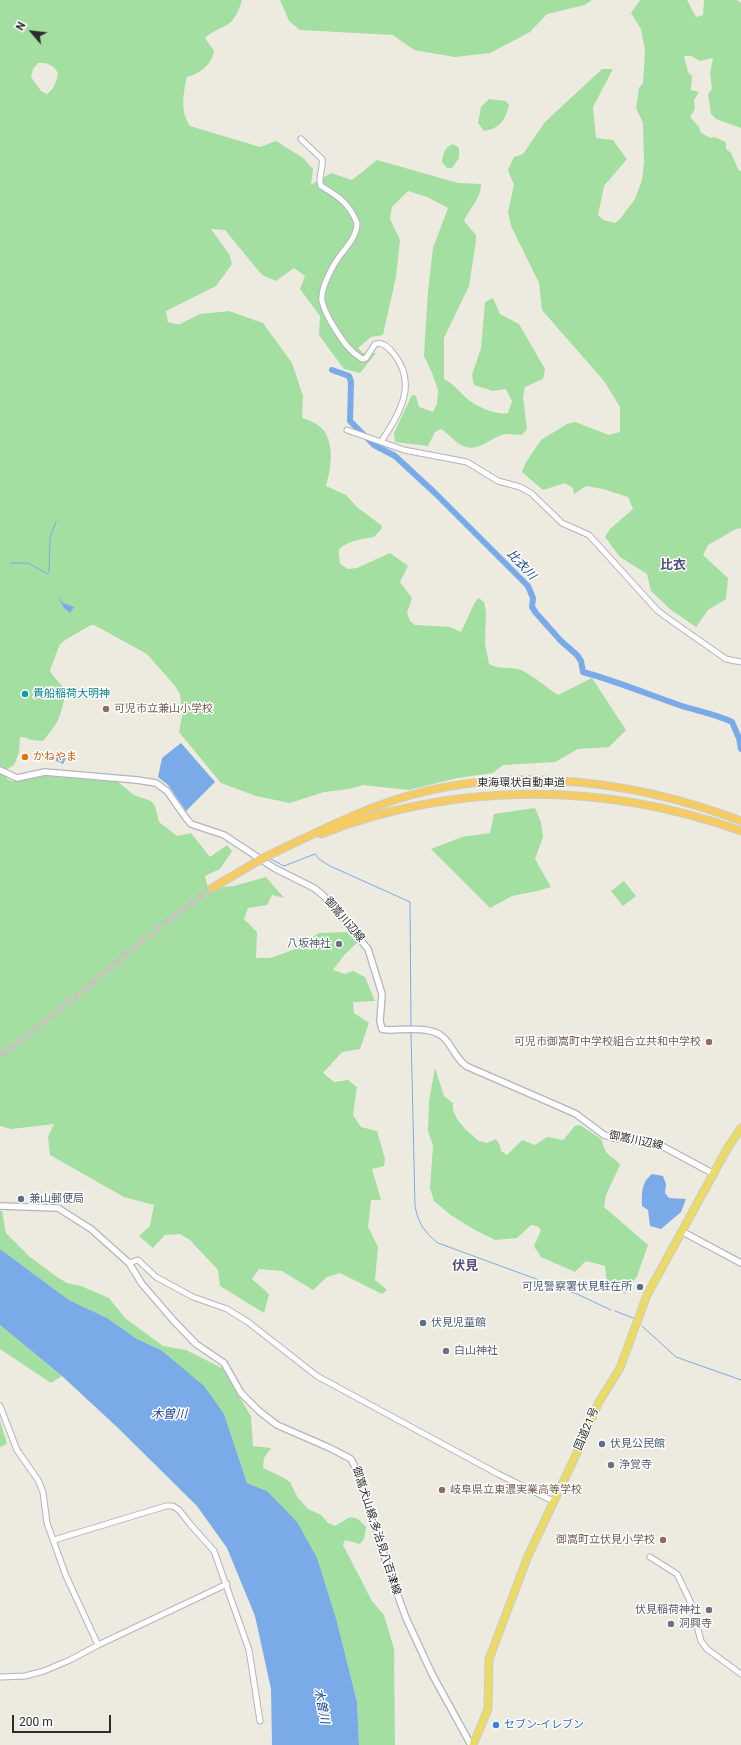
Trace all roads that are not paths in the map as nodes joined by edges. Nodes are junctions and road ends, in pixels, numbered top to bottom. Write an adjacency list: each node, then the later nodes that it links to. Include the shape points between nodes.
1 (301, 139): 3 (street, via 322,159 323,168 319,180 321,186 345,202 357,223 354,236 331,270 322,303 351,352 366,358 375,344 386,345 396,356 404,374 406,389 401,410)
2 (347, 430): 3 (street)
3 (381, 442): 4 (street, via 404,450 467,462 498,481 531,493 562,523 589,535 657,610 726,659)
4 (741, 662)
5 (0, 770): 11 (main road, 御嵩川辺線, via 17,778 45,772 149,781 162,786 191,824 224,835 274,868 314,888 324,896 368,949 382,994 382,1029 437,1032 445,1039 459,1061 466,1066 576,1114 604,1135 662,1146)
6 (741, 821): 8 (highway, 東海環状自動車道, via 658,795 593,784 491,781 409,795 328,826)
7 (741, 831): 8 (highway, 東海環状自動車道, via 663,807 573,795 521,794 476,796 412,806 378,814)
8 (283, 848): 9 (highway, 東海環状自動車道, bridge)
9 (212, 888)
10 (741, 1128): 11 (highway, 国道21号)
11 (714, 1174): 13 (highway, 国道21号)
12 (0, 1206): 14 (main road, 御嵩犬山線;多治見八百津線, via 51,1206 63,1210 91,1229)
13 (683, 1232): 15 (main road); 17 (highway, 国道21号, via 647,1295 620,1368 599,1402)
14 (129, 1263): 17 (street, via 138,1260 156,1277 194,1297 227,1309 248,1322 317,1376); 25 (main road, 御嵩犬山線;多治見八百津線, via 142,1284 173,1320 202,1349 224,1363 241,1392 258,1412 271,1422 346,1456 355,1463 406,1618 432,1674)
15 (741, 1263)
16 (0, 1406): 18 (street, via 17,1450 38,1480 43,1492 48,1523)
17 (553, 1502): 25 (highway, 国道21号, via 528,1556 492,1648 488,1663 488,1709)
18 (54, 1540): 20 (street, via 173,1506 214,1551); 21 (street, via 73,1591)
19 (650, 1557): 22 (street, via 677,1574 691,1603 701,1641 707,1649)
20 (227, 1584): 21 (street); 24 (street, via 249,1650)
21 (98, 1645): 23 (street, via 44,1671)
22 (741, 1674)
23 (0, 1678)
24 (260, 1721)
25 (472, 1745)

